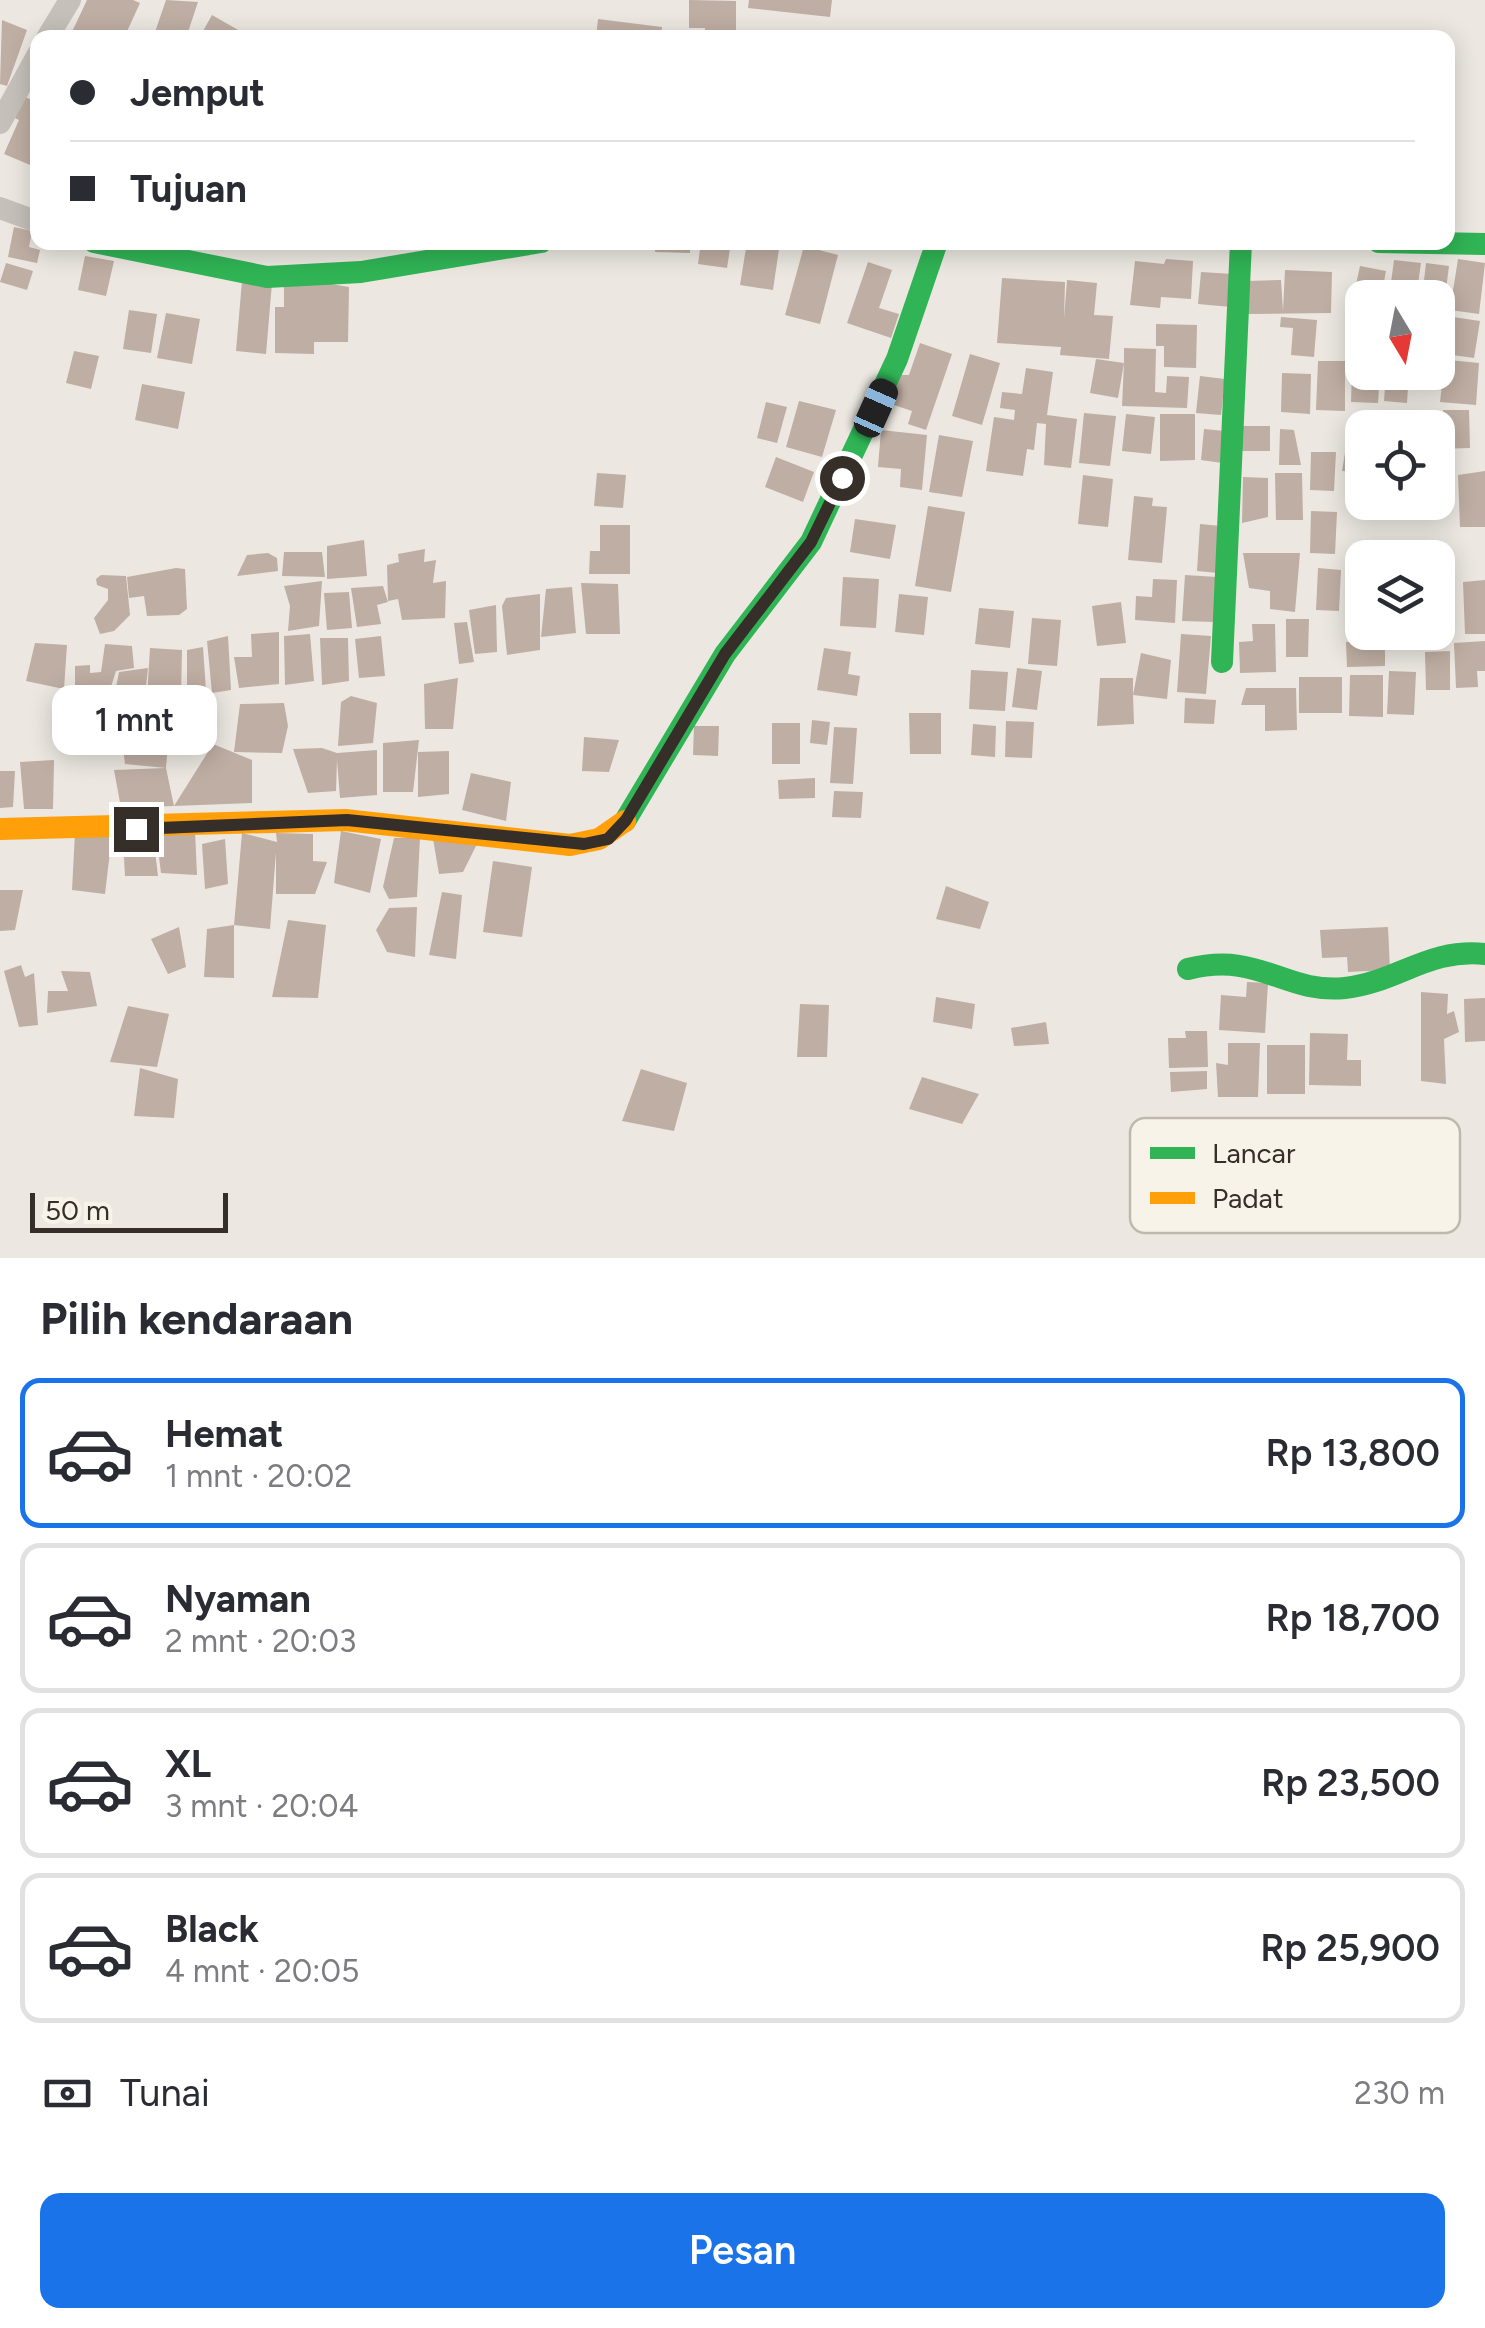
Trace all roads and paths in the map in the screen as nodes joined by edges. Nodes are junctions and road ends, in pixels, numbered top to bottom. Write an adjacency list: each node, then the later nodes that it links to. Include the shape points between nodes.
1 (70, 0): 2 (street)
2 (53, 30)
3 (30, 69): 4 (street)
4 (0, 123)
5 (0, 208): 6 (street)
6 (30, 219)
7 (1455, 243): 8 (street)
8 (1485, 244)
9 (134, 250): 10 (street, via 267,277 361,272)
10 (493, 250)
11 (934, 250): 14 (street, via 898,359 811,542 725,654 626,820 608,839 534,843 347,820)
12 (1242, 250): 13 (street)
13 (1222, 662)
14 (0, 829)
15 (1485, 954): 16 (street, via 1448,952 1377,980 1328,988 1266,973 1247,961 1217,960)
16 (1188, 969)

